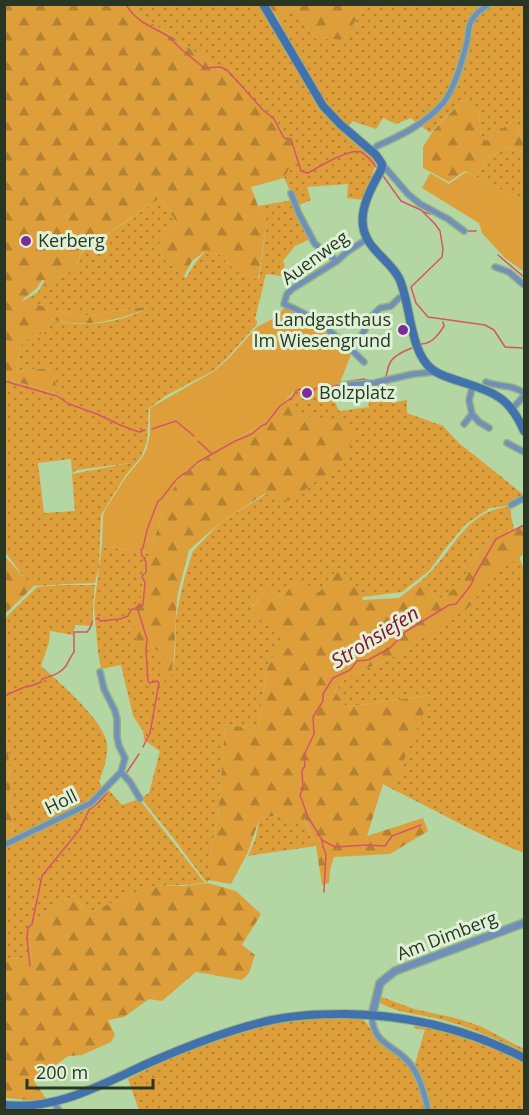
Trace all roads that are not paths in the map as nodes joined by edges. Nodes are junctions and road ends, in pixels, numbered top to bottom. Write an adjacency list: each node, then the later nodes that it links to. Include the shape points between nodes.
1 (263, 4): 3 (main road, via 323,106)
2 (489, 4): 3 (street, via 470,23 458,71 443,102 423,122)
3 (372, 151): 4 (main road)
4 (382, 165): 6 (street, via 420,204); 7 (main road, via 362,218)
5 (291, 193): 8 (street, via 315,244)
6 (464, 231)
7 (367, 239): 8 (street, Auenweg); 11 (main road, via 394,270)
8 (337, 261): 12 (street, Auenweg, via 292,289 284,304 326,328)
9 (495, 267): 10 (street)
10 (525, 285)
11 (404, 296): 12 (street, via 372,316); 14 (main road, via 422,357)
12 (351, 349): 13 (street)
13 (364, 362)
14 (437, 372): 16 (main road); 17 (street)
15 (486, 382): 18 (street, via 518,389)
16 (473, 385): 19 (main road, via 496,394); 20 (street, via 469,400)
17 (342, 386)
18 (525, 395): 19 (street)
19 (512, 409): 23 (main road)
20 (472, 414): 21 (street); 22 (street)
21 (464, 424)
22 (489, 428)
23 (525, 431)
24 (507, 443): 25 (street)
25 (525, 452)
26 (525, 498): 27 (street)
27 (511, 505)
28 (100, 672): 29 (street, via 125,758)
29 (121, 772): 30 (street); 31 (street, Holl, via 92,803)
30 (140, 799)
31 (4, 845)
32 (525, 923): 33 (street, Am Dimberg, via 395,971 380,983)
33 (372, 1015): 34 (main road, via 466,1033); 35 (main road, via 309,1016 233,1030); 38 (street, via 380,1040 412,1066)
34 (525, 1058)
35 (53, 1102): 36 (main road); 37 (street)
36 (4, 1105)
37 (59, 1110)
38 (428, 1110)

